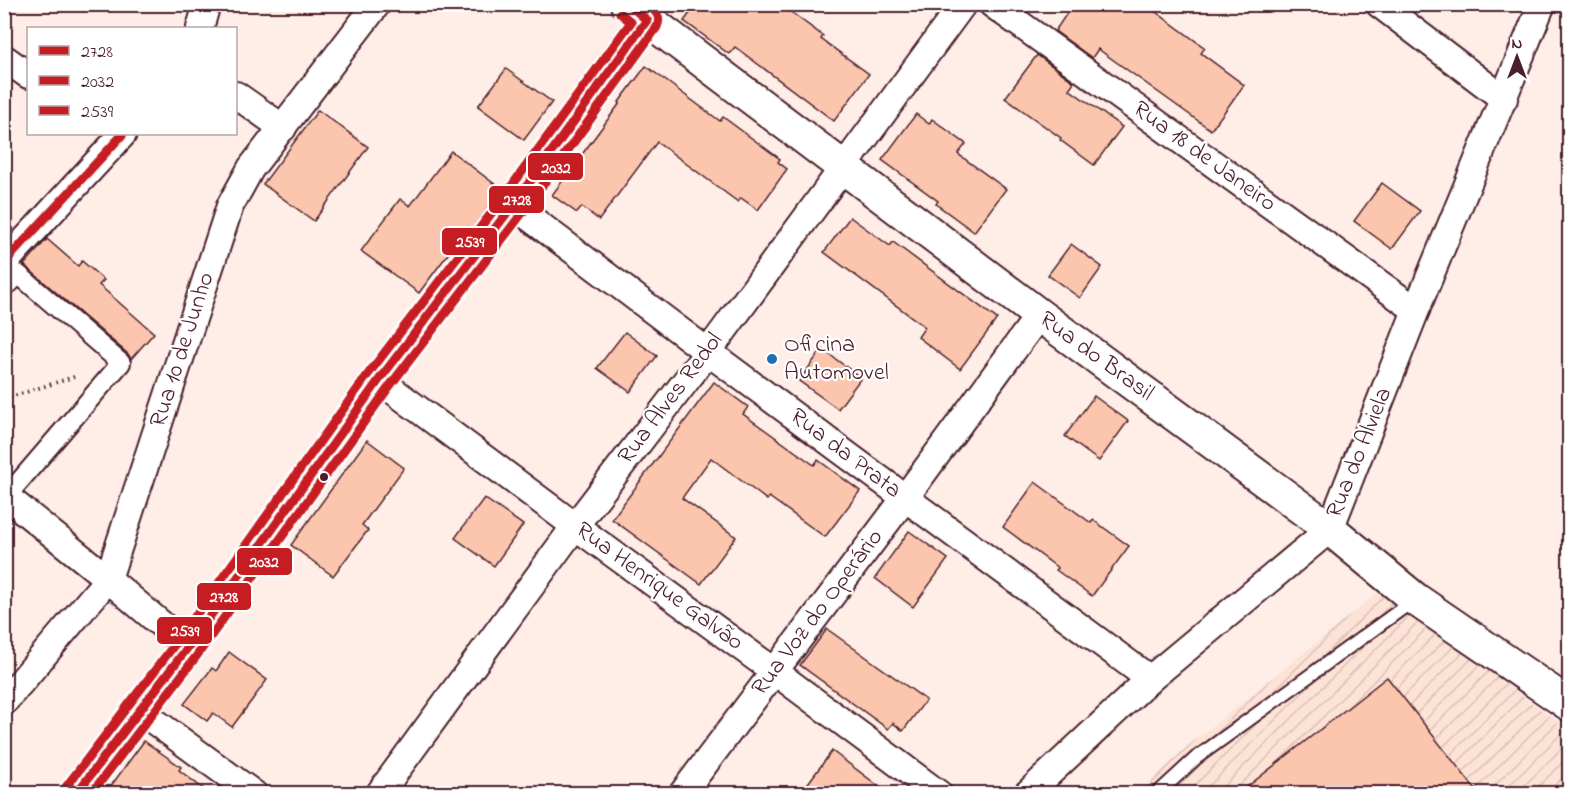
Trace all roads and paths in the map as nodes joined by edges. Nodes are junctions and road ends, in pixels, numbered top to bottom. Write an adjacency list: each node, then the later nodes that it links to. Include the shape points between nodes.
1 (207, 4): 8 (street)
2 (377, 4): 13 (street, Rua 10 de Junho)
3 (963, 4): 15 (street, Rua Alves Redol)
4 (992, 4): 19 (street, Rua 18 de Janeiro)
5 (1379, 4): 12 (street)
6 (1542, 4): 12 (street, Rua do Alviela)
7 (637, 12): 15 (street, Rua do Brasil); 16 (street)
8 (200, 27)
9 (4, 58): 10 (street)
10 (27, 74)
11 (237, 96): 13 (street)
12 (1504, 99): 19 (street, Rua do Alviela)
13 (283, 128): 29 (street, Rua 10 de Junho, via 251,168 230,206)
14 (122, 135): 17 (street)
15 (843, 168): 20 (street, Rua do Brasil); 21 (street, Rua Alves Redol)
16 (513, 205): 21 (street, Rua da Prata); 23 (street)
17 (4, 264)
18 (4, 279): 22 (street, via 10,283 18,274)
19 (1416, 310): 28 (street, Rua do Alviela)
20 (1039, 315): 26 (street, Rua Voz do Operário); 28 (street, Rua do Brasil)
21 (708, 352): 26 (street, Rua da Prata); 27 (street, Rua Alves Redol)
22 (121, 363): 24 (path); 25 (street)
23 (379, 380): 27 (street, Rua Henrique Galvão); 31 (street)
24 (4, 399)
25 (5, 496): 29 (street)
26 (904, 498): 32 (street, Rua Voz do Operário); 33 (street, Rua da Prata)
27 (575, 526): 32 (street, Rua Henrique Galvão); 39 (street, Rua Alves Redol)
28 (1330, 529): 30 (street, Rua do Brasil); 33 (street, Rua do Alviela)
29 (108, 579): 31 (street); 34 (street, Rua 10 de Junho)
30 (1415, 599): 35 (street, Rua do Brasil); 43 (lane, via 1196,758)
31 (188, 647): 36 (street)
32 (774, 670): 40 (street, Rua Voz do Operário); 41 (street, Rua Henrique Galvão)
33 (1150, 679): 42 (street, Rua do Alviela)
34 (9, 687)
35 (1569, 705)
36 (140, 710): 37 (street); 38 (street)
37 (76, 794)
38 (254, 794)
39 (379, 794)
40 (682, 794)
41 (939, 794)
42 (1027, 794)
43 (1157, 794)

